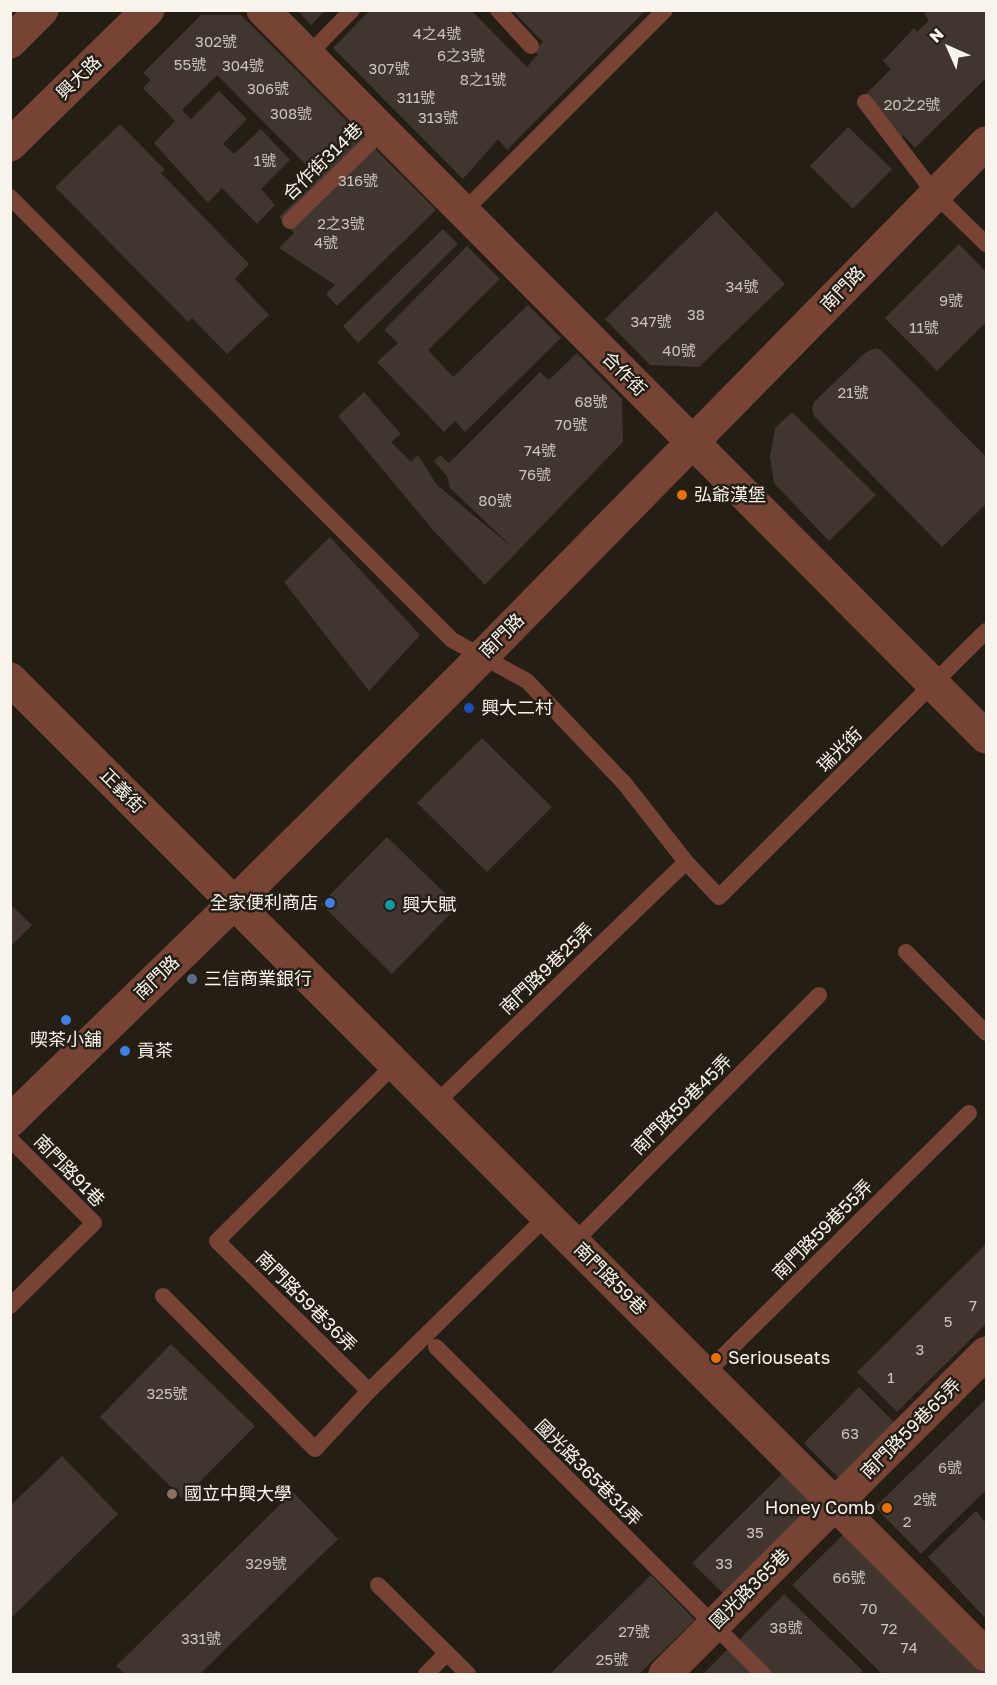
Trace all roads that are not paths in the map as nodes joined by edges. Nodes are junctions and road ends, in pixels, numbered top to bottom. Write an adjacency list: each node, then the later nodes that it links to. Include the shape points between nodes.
1 (42, 10): 7 (street)
2 (148, 10): 13 (street, 興大路)
3 (263, 10): 9 (street, 合作街)
4 (352, 10): 9 (lane)
5 (498, 10): 8 (lane)
6 (664, 10): 16 (lane)
7 (10, 42)
8 (531, 45)
9 (307, 56): 11 (street, 合作街)
10 (865, 102): 14 (lane)
11 (383, 130): 16 (street, 合作街); 17 (lane, 合作街314巷)
12 (987, 143): 14 (street, 南門路)
13 (10, 145)
14 (935, 194): 18 (lane); 19 (street, 南門路)
15 (10, 197): 21 (lane, via 452,640)
16 (463, 212): 19 (street, 合作街)
17 (290, 221)
18 (987, 244)
19 (692, 443): 21 (street, 南門路); 23 (street, 合作街)
20 (987, 631): 23 (lane, 瑞光街)
21 (482, 657): 25 (lane, via 527,681 625,784); 26 (street, 南門路)
22 (10, 679): 26 (street, 正義街)
23 (934, 684): 24 (street, 合作街); 25 (lane, 瑞光街, via 719,897)
24 (987, 737)
25 (686, 862): 31 (lane, 南門路9巷25弄)
26 (234, 903): 30 (street, 南門路59巷); 33 (street, 南門路)
27 (906, 952): 29 (lane)
28 (819, 995): 36 (lane, 南門路59巷45弄)
29 (987, 1033)
30 (395, 1064): 31 (street, 南門路59巷); 42 (lane, 南門路59巷36弄, via 217,1241)
31 (435, 1104): 35 (street, 南門路59巷)
32 (969, 1113): 41 (lane, 南門路59巷55弄)
33 (10, 1121)
34 (10, 1139): 38 (lane, 南門路91巷, via 94,1223)
35 (547, 1216): 36 (street, 南門路59巷); 42 (lane)
36 (573, 1243): 41 (street, 南門路59巷)
37 (163, 1296): 42 (lane, via 315,1449)
38 (10, 1306)
39 (436, 1347): 45 (lane, 國光路365巷31弄)
40 (987, 1353): 43 (street, 南門路59巷65弄)
41 (705, 1374): 43 (street, 南門路59巷)
42 (369, 1391)
43 (835, 1504): 45 (street, 國光路365巷); 47 (street, 南門路59巷)
44 (378, 1585): 46 (lane)
45 (713, 1626): 50 (street, 國光路365巷); 51 (lane, 國光路365巷31弄)
46 (447, 1653): 48 (lane); 49 (lane)
47 (987, 1655)
48 (426, 1674)
49 (468, 1674)
50 (665, 1674)
51 (762, 1674)

